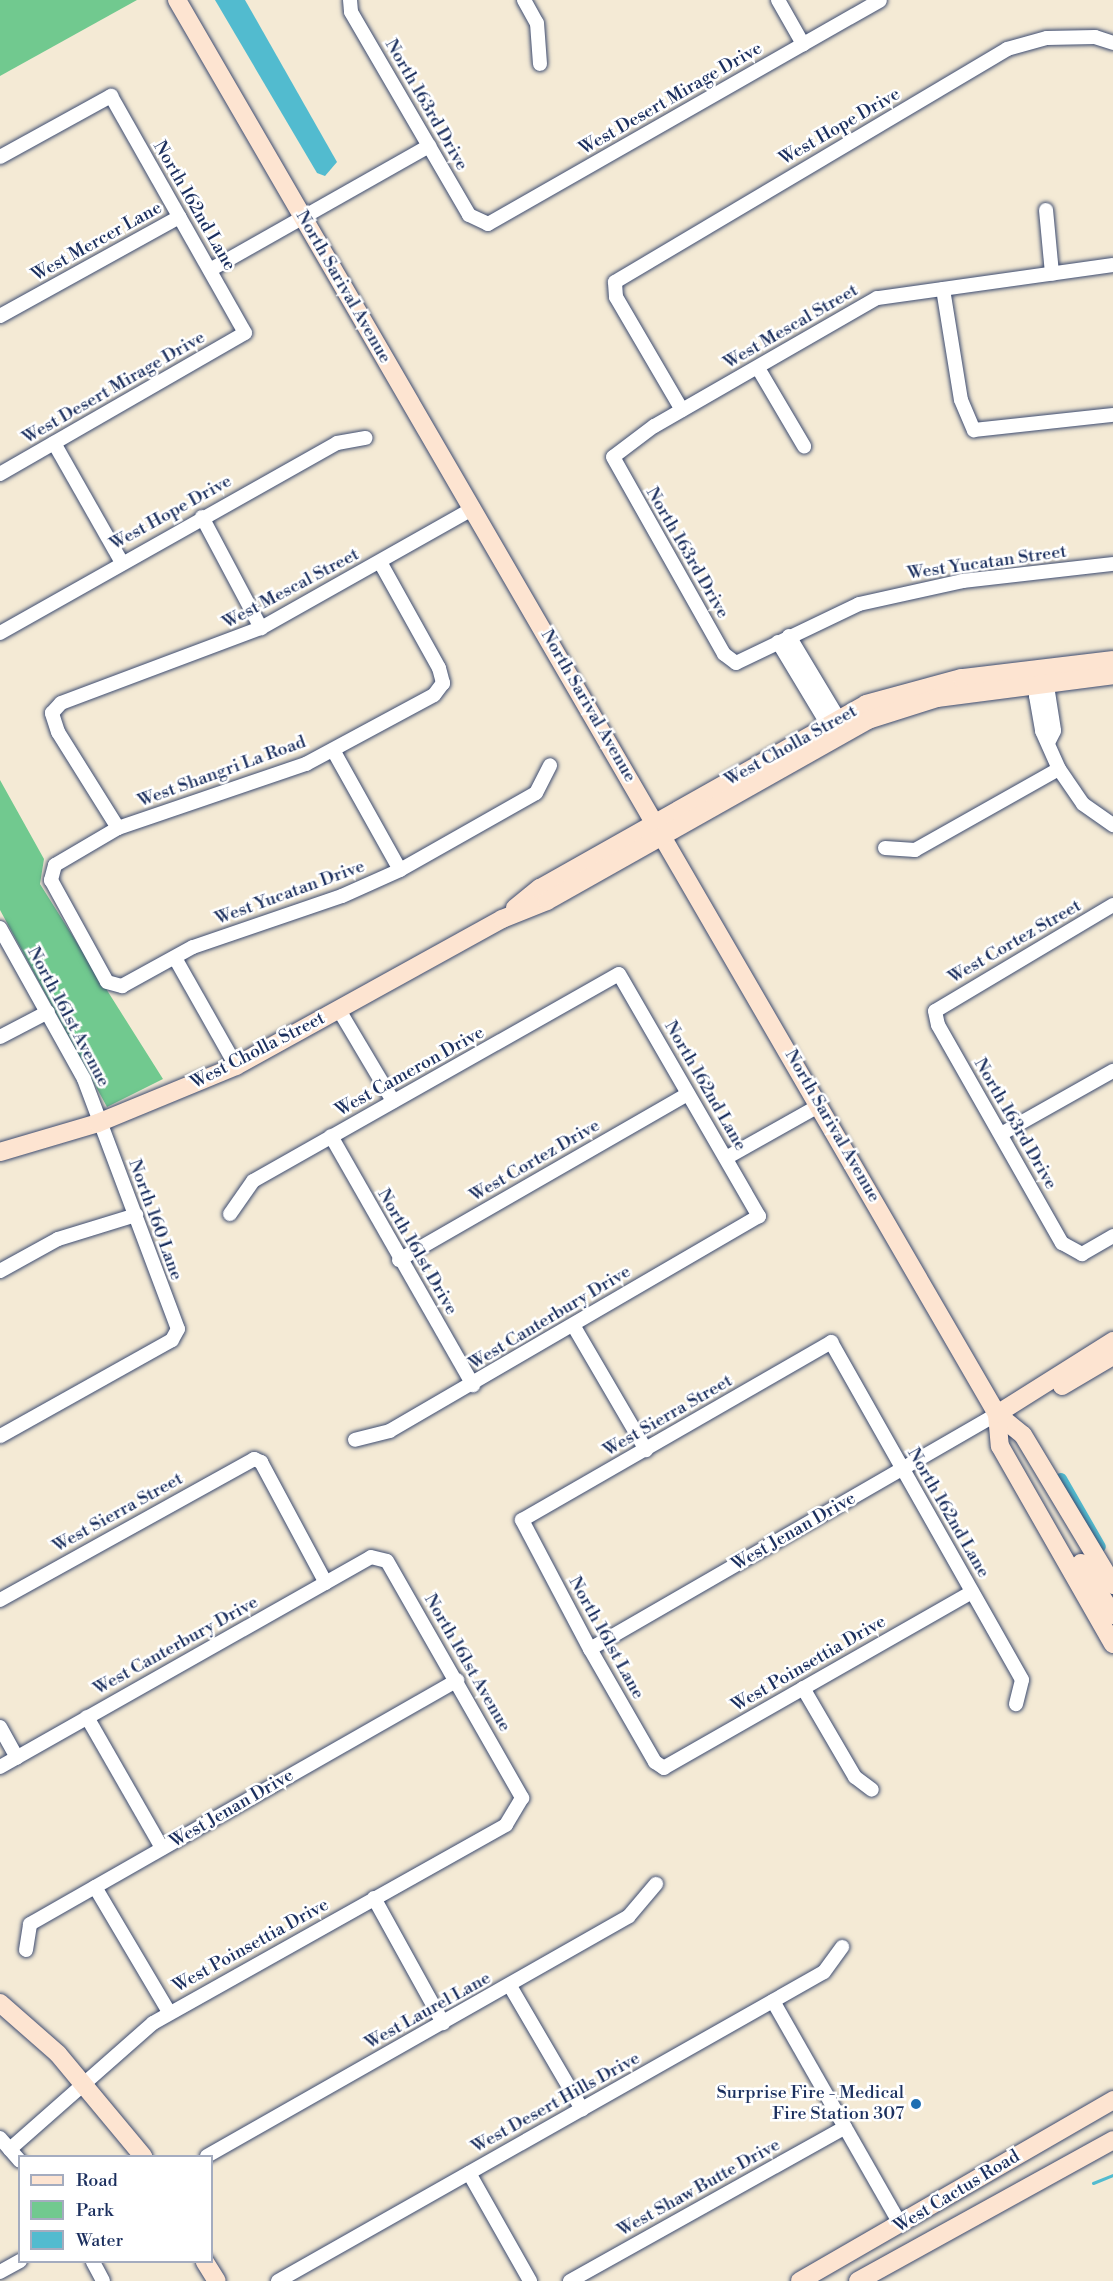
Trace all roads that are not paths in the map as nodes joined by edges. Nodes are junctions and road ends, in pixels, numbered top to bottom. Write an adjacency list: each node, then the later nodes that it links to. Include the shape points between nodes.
1 (177, 0): 13 (main road, North Sarival Avenue)
2 (524, 0): 8 (street, via 537,23)
3 (778, 0): 7 (street)
4 (880, 0): 7 (street, West Desert Mirage Drive)
5 (350, 1): 9 (street, North 163rd Drive)
6 (1113, 43): 22 (street, West Hope Drive, via 1095,37 1047,38 1007,49 615,282 616,297)
7 (803, 44): 14 (street, West Desert Mirage Drive, via 488,224)
8 (540, 64)
9 (429, 146): 13 (street); 14 (street, North 163rd Drive)
10 (0, 157): 12 (street, North 162nd Lane, via 111,96)
11 (1046, 210): 17 (street)
12 (179, 217): 16 (street, North 162nd Lane); 19 (street, West Mercer Lane)
13 (303, 218): 16 (street); 29 (main road, North Sarival Avenue)
14 (478, 222)
15 (1113, 265): 17 (street, West Mescal Street)
16 (210, 270): 20 (street, North 162nd Lane)
17 (1052, 273): 18 (street, West Mescal Street)
18 (943, 289): 21 (street, West Mescal Street, via 876,298); 23 (street, via 961,400 974,430)
19 (0, 316)
20 (245, 333): 25 (street, West Desert Mirage Drive)
21 (758, 368): 22 (street, West Mescal Street); 26 (street)
22 (682, 410): 27 (street, West Mescal Street)
23 (1113, 415)
24 (366, 438): 30 (street, West Hope Drive, via 337,442)
25 (54, 443): 28 (street, West Desert Mirage Drive); 31 (street)
26 (804, 446)
27 (613, 457): 38 (street, North 163rd Drive, via 724,654)
28 (0, 474)
29 (474, 508): 32 (street, West Mescal Street); 47 (main road, North Sarival Avenue)
30 (202, 517): 31 (street, West Hope Drive); 34 (street)
31 (121, 561): 35 (street, West Hope Drive)
32 (381, 562): 34 (street, West Mescal Street); 42 (street, West Shangri La Road, via 439,668 442,683 434,695)
33 (1113, 564): 36 (street, West Yucatan Street, via 963,581 876,599)
34 (261, 628): 46 (street, West Mescal Street, via 61,703 52,713)
35 (0, 633)
36 (783, 639): 38 (street, West Yucatan Street); 41 (street)
37 (1113, 660): 40 (main road, West Cholla Street)
38 (736, 663)
39 (1113, 675): 40 (main road, West Cholla Street)
40 (1039, 677): 41 (main road, West Cholla Street, via 918,702); 44 (street, via 1048,692 1054,731 1049,741)
41 (836, 728): 47 (main road, West Cholla Street)
42 (333, 750): 46 (street, West Shangri La Road, via 306,765); 49 (street)
43 (550, 765): 49 (street, West Yucatan Drive, via 536,793)
44 (1059, 769): 45 (street, via 1083,804); 48 (street, via 915,850)
45 (1113, 825)
46 (118, 828): 54 (street, West Shangri La Road, via 55,865 51,880 107,982)
47 (660, 829): 55 (main road, West Cholla Street, via 540,888 502,919); 63 (main road, North Sarival Avenue)
48 (885, 848)
49 (400, 870): 52 (street, West Yucatan Drive)
50 (1113, 905): 56 (street, West Cortez Street)
51 (0, 928): 57 (street, North 161st Avenue)
52 (175, 958): 54 (street, West Yucatan Drive); 59 (street)
53 (619, 974): 61 (street, North 162nd Lane); 62 (street, West Cameron Drive)
54 (122, 986)
55 (339, 1010): 59 (main road, West Cholla Street); 62 (street)
56 (935, 1011): 65 (street, North 163rd Drive, via 938,1025)
57 (48, 1012): 58 (street); 64 (street, North 161st Avenue, via 84,1080)
58 (0, 1037)
59 (236, 1066): 64 (main road, West Cholla Street)
60 (1113, 1071): 65 (street)
61 (688, 1094): 68 (street, North 162nd Lane); 73 (street, West Cortez Drive)
62 (393, 1101): 66 (street, West Cameron Drive)
63 (820, 1105): 68 (street); 80 (main road, North Sarival Avenue)
64 (98, 1124): 67 (main road, West Cholla Street); 70 (street, North 160 Lane)
65 (1001, 1134): 72 (street, North 163rd Drive, via 1071,1251 1082,1254)
66 (332, 1136): 69 (street, West Cameron Drive, via 253,1181); 73 (street, North 161st Drive)
67 (0, 1152)
68 (726, 1158): 71 (street, North 162nd Lane)
69 (230, 1214)
70 (136, 1215): 74 (street, via 58,1239); 81 (street, North 160 Lane, via 178,1329 172,1340)
71 (759, 1216): 75 (street, West Canterbury Drive)
72 (1113, 1236)
73 (399, 1260): 79 (street, North 161st Drive)
74 (0, 1272)
75 (573, 1325): 79 (street, West Canterbury Drive); 83 (street)
76 (1113, 1341): 80 (main road, West Jenan Drive)
77 (831, 1342): 83 (street, West Sierra Street); 84 (street, North 162nd Lane)
78 (1113, 1356): 80 (main road, West Jenan Drive, via 1032,1403)
79 (473, 1385): 82 (street, West Canterbury Drive, via 390,1431)
80 (997, 1414): 84 (street, West Jenan Drive); 87 (main road, North Sarival Avenue, via 1000,1446); 89 (main road, North Sarival Avenue, via 1023,1435)
81 (0, 1436)
82 (355, 1440)
83 (646, 1450): 85 (street, West Sierra Street)
84 (903, 1469): 90 (street, North 162nd Lane); 94 (street, West Jenan Drive)
85 (522, 1520): 94 (street, North 161st Lane)
86 (371, 1557): 88 (street, West Canterbury Drive); 95 (street, North 161st Avenue, via 387,1561)
87 (1064, 1557): 92 (main road, via 1076,1555); 93 (main road, North Sarival Avenue)
88 (326, 1583): 91 (street, West Sierra Street, via 261,1461 254,1459); 98 (street, West Canterbury Drive)
89 (1113, 1585)
90 (972, 1592): 96 (street, West Poinsettia Drive); 97 (street, North 162nd Lane, via 1022,1680)
91 (0, 1600)
92 (1113, 1615)
93 (1113, 1644)
94 (590, 1648): 102 (street, North 161st Lane)
95 (457, 1680): 104 (street, North 161st Avenue); 105 (street, West Jenan Drive)
96 (803, 1688): 102 (street, West Poinsettia Drive); 103 (street, via 855,1777)
97 (1016, 1704)
98 (87, 1717): 100 (street, West Canterbury Drive); 105 (street)
99 (0, 1727): 100 (street)
100 (17, 1758): 101 (street, West Canterbury Drive)
101 (0, 1767)
102 (664, 1768)
103 (872, 1790)
104 (522, 1798): 108 (street, West Poinsettia Drive, via 506,1824)
105 (162, 1848): 107 (street, West Jenan Drive)
106 (656, 1884): 111 (street, West Laurel Lane, via 629,1916)
107 (95, 1887): 110 (street, West Jenan Drive, via 30,1924); 114 (street)
108 (374, 1898): 114 (street, West Poinsettia Drive); 115 (street)
109 (842, 1947): 112 (street, West Desert Hills Drive, via 824,1972)
110 (26, 1950)
111 (510, 1986): 115 (street, West Laurel Lane); 118 (street)
112 (773, 2001): 118 (street, West Desert Hills Drive); 119 (street)
113 (0, 2003): 116 (main road)
114 (169, 2012): 116 (street, West Poinsettia Drive)
115 (443, 2023): 124 (street, West Laurel Lane)
116 (84, 2082): 122 (street, West Poinsettia Drive); 123 (main road)
117 (1113, 2100): 127 (main road, West Cactus Road)
118 (582, 2109): 126 (street, West Desert Hills Drive)
119 (845, 2127): 127 (street); 136 (street, West Shaw Butte Drive)
120 (0, 2138): 122 (street)
121 (1113, 2140): 138 (main road, West Cactus Road)
122 (10, 2150): 125 (street)
123 (141, 2155)
124 (211, 2155)
125 (18, 2159)
126 (469, 2173): 134 (street, West Desert Hills Drive); 135 (street)
127 (901, 2225): 137 (main road, West Cactus Road)
128 (18, 2262): 131 (street)
129 (94, 2263): 132 (street)
130 (207, 2263): 133 (main road)
131 (0, 2272)
132 (104, 2281)
133 (217, 2281)
134 (278, 2281)
135 (530, 2281)
136 (570, 2281)
137 (800, 2281)
138 (858, 2281)

